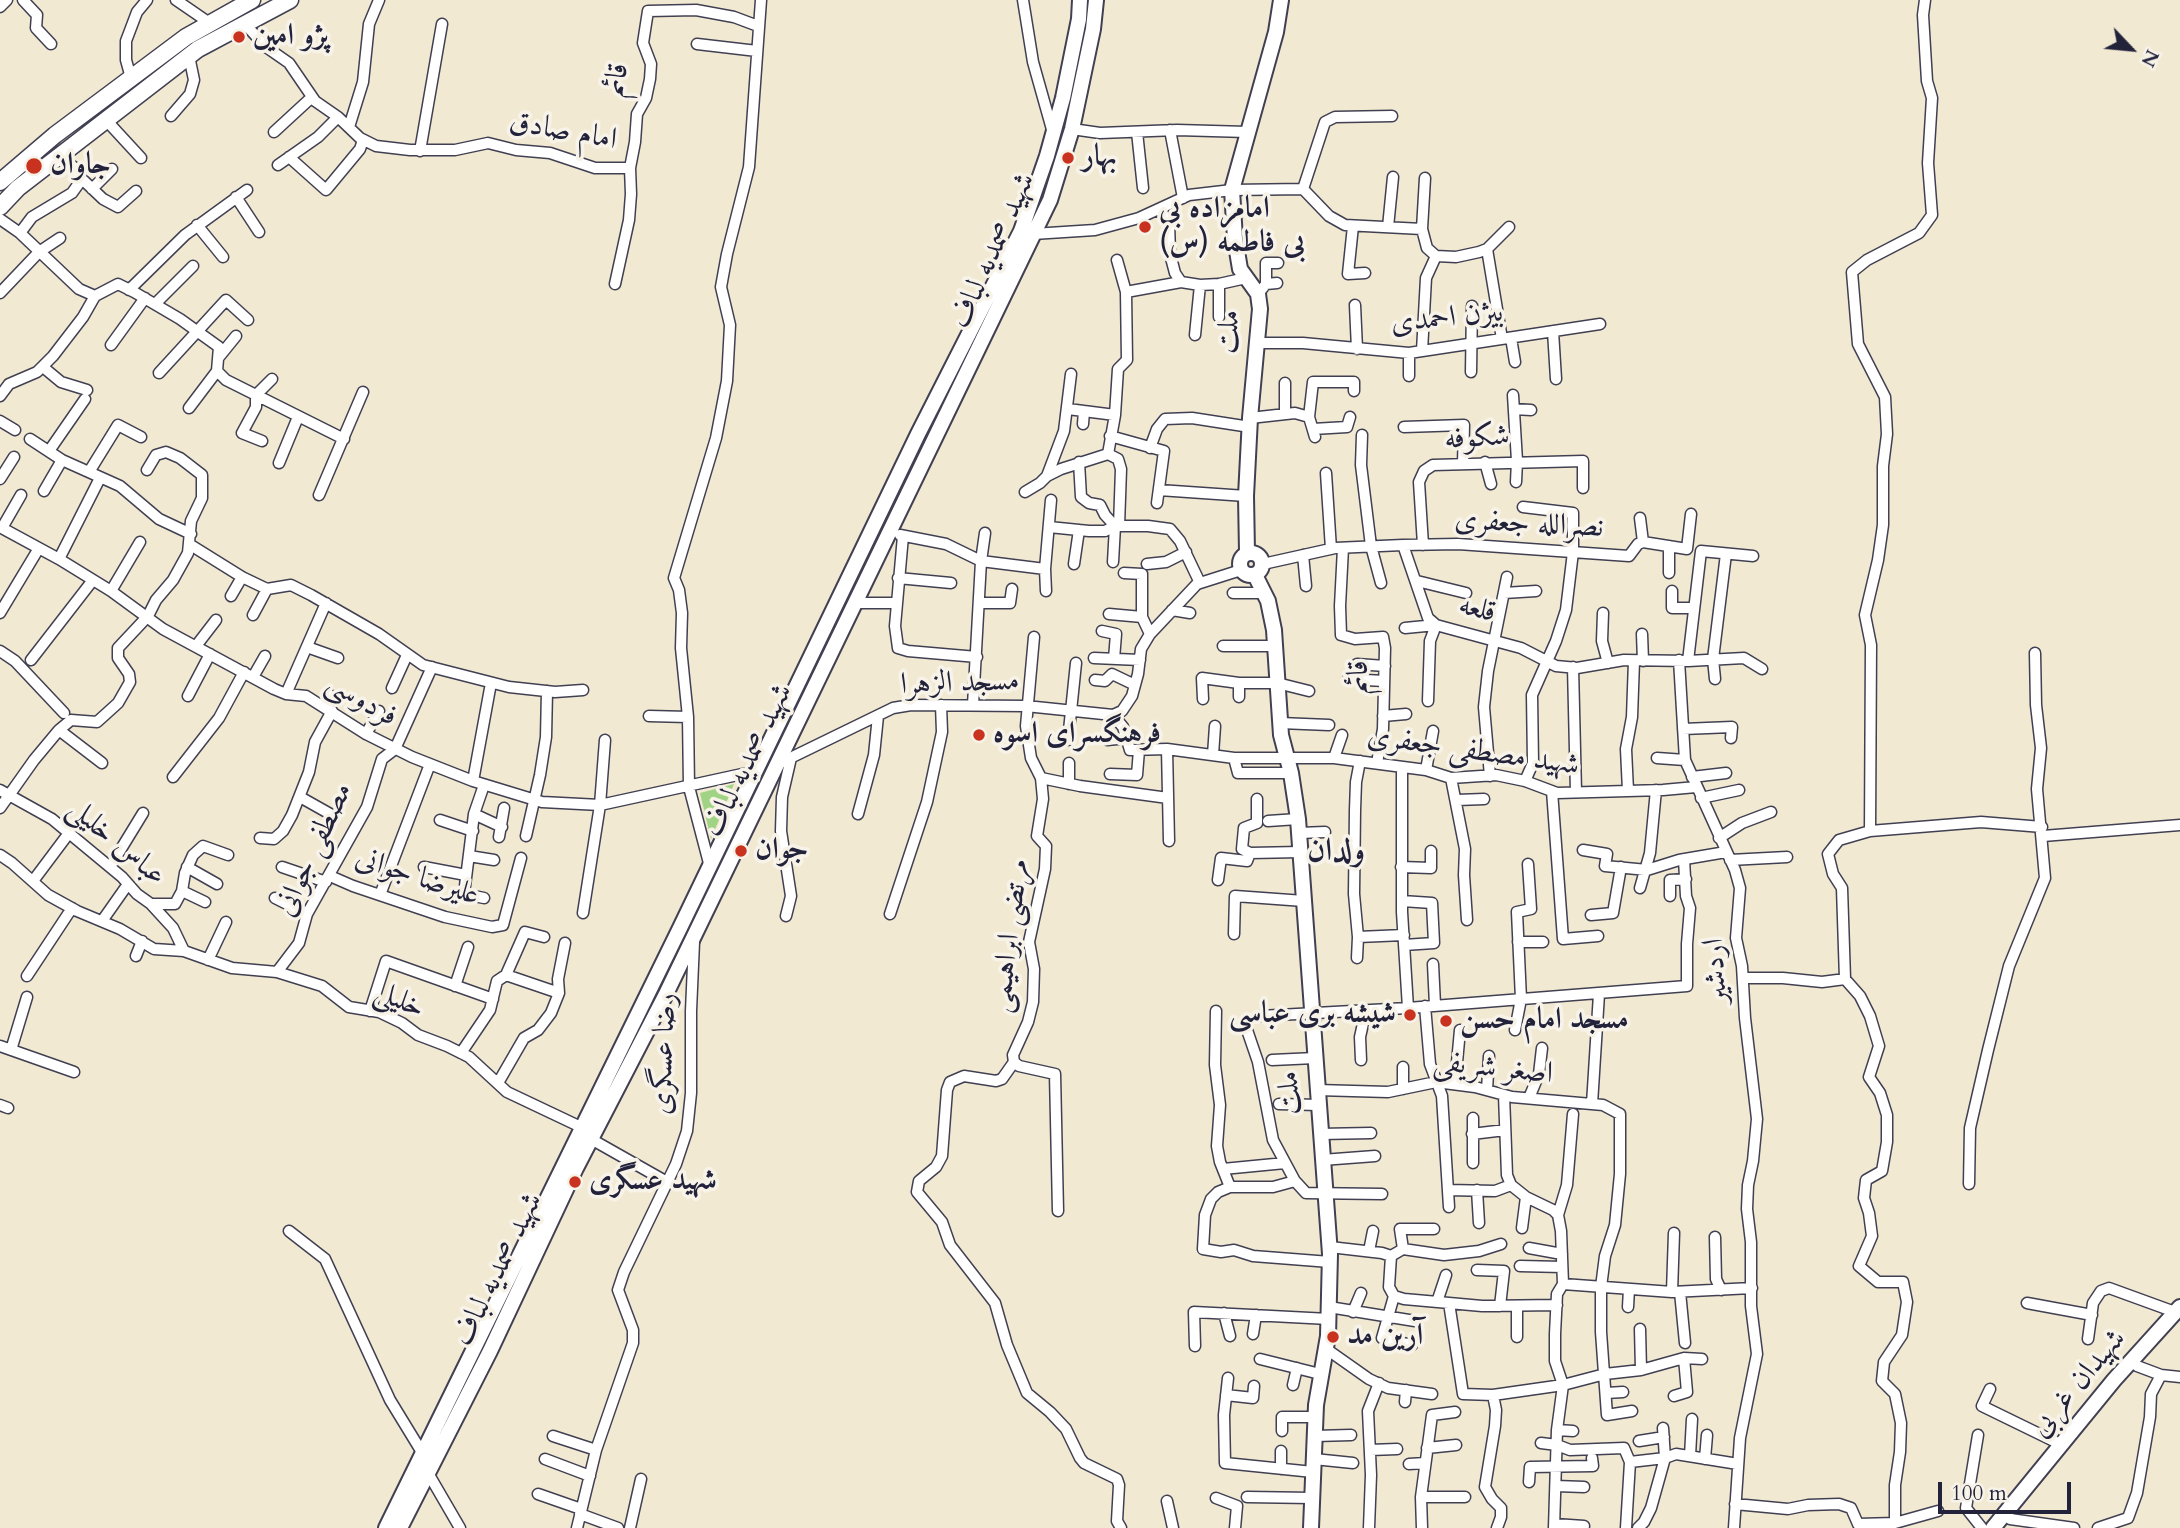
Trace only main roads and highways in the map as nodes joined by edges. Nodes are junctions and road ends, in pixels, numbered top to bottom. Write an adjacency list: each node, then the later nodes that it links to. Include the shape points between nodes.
1 (253, 0): 6 (main road, via 186,37)
2 (290, 0): 7 (main road, via 189,56)
3 (1080, 0): 11 (main road, شهید صمدیه لباف, via 1063,98)
4 (1096, 0): 11 (main road, شهید صمدیه لباف, via 1072,129 1049,200)
5 (1281, 0): 19 (main road, ملت, via 1232,190 1240,269 1262,289 1250,422 1247,552 1258,554 1253,570 1268,601 1280,723 1298,826 1330,1247 1329,1313 1316,1417)
6 (96, 105): 7 (main road, via 94,113 47,151 43,160); 8 (main road)
7 (53, 161): 10 (main road)
8 (2, 179): 9 (main road, via 11,176 14,180)
9 (0, 198)
10 (0, 207)
11 (1001, 286): 12 (main road, شهید صمدیه لباف, via 918,434); 13 (main road, شهید صمدیه لباف, via 897,533 855,603 784,761)
12 (638, 1015): 13 (main road); 14 (main road, شهید صمدیه لباف)
13 (651, 1023): 14 (main road, شهید صمدیه لباف)
14 (587, 1133): 17 (main road, شهید صمدیه لباف); 18 (main road, شهید صمدیه لباف)
15 (2178, 1313): 16 (main road, شهیدان غربی); 20 (main road, شهیدان غربی, via 2114,1380)
16 (2006, 1524)
17 (386, 1528)
18 (400, 1528)
19 (1313, 1528)
20 (1993, 1528)

